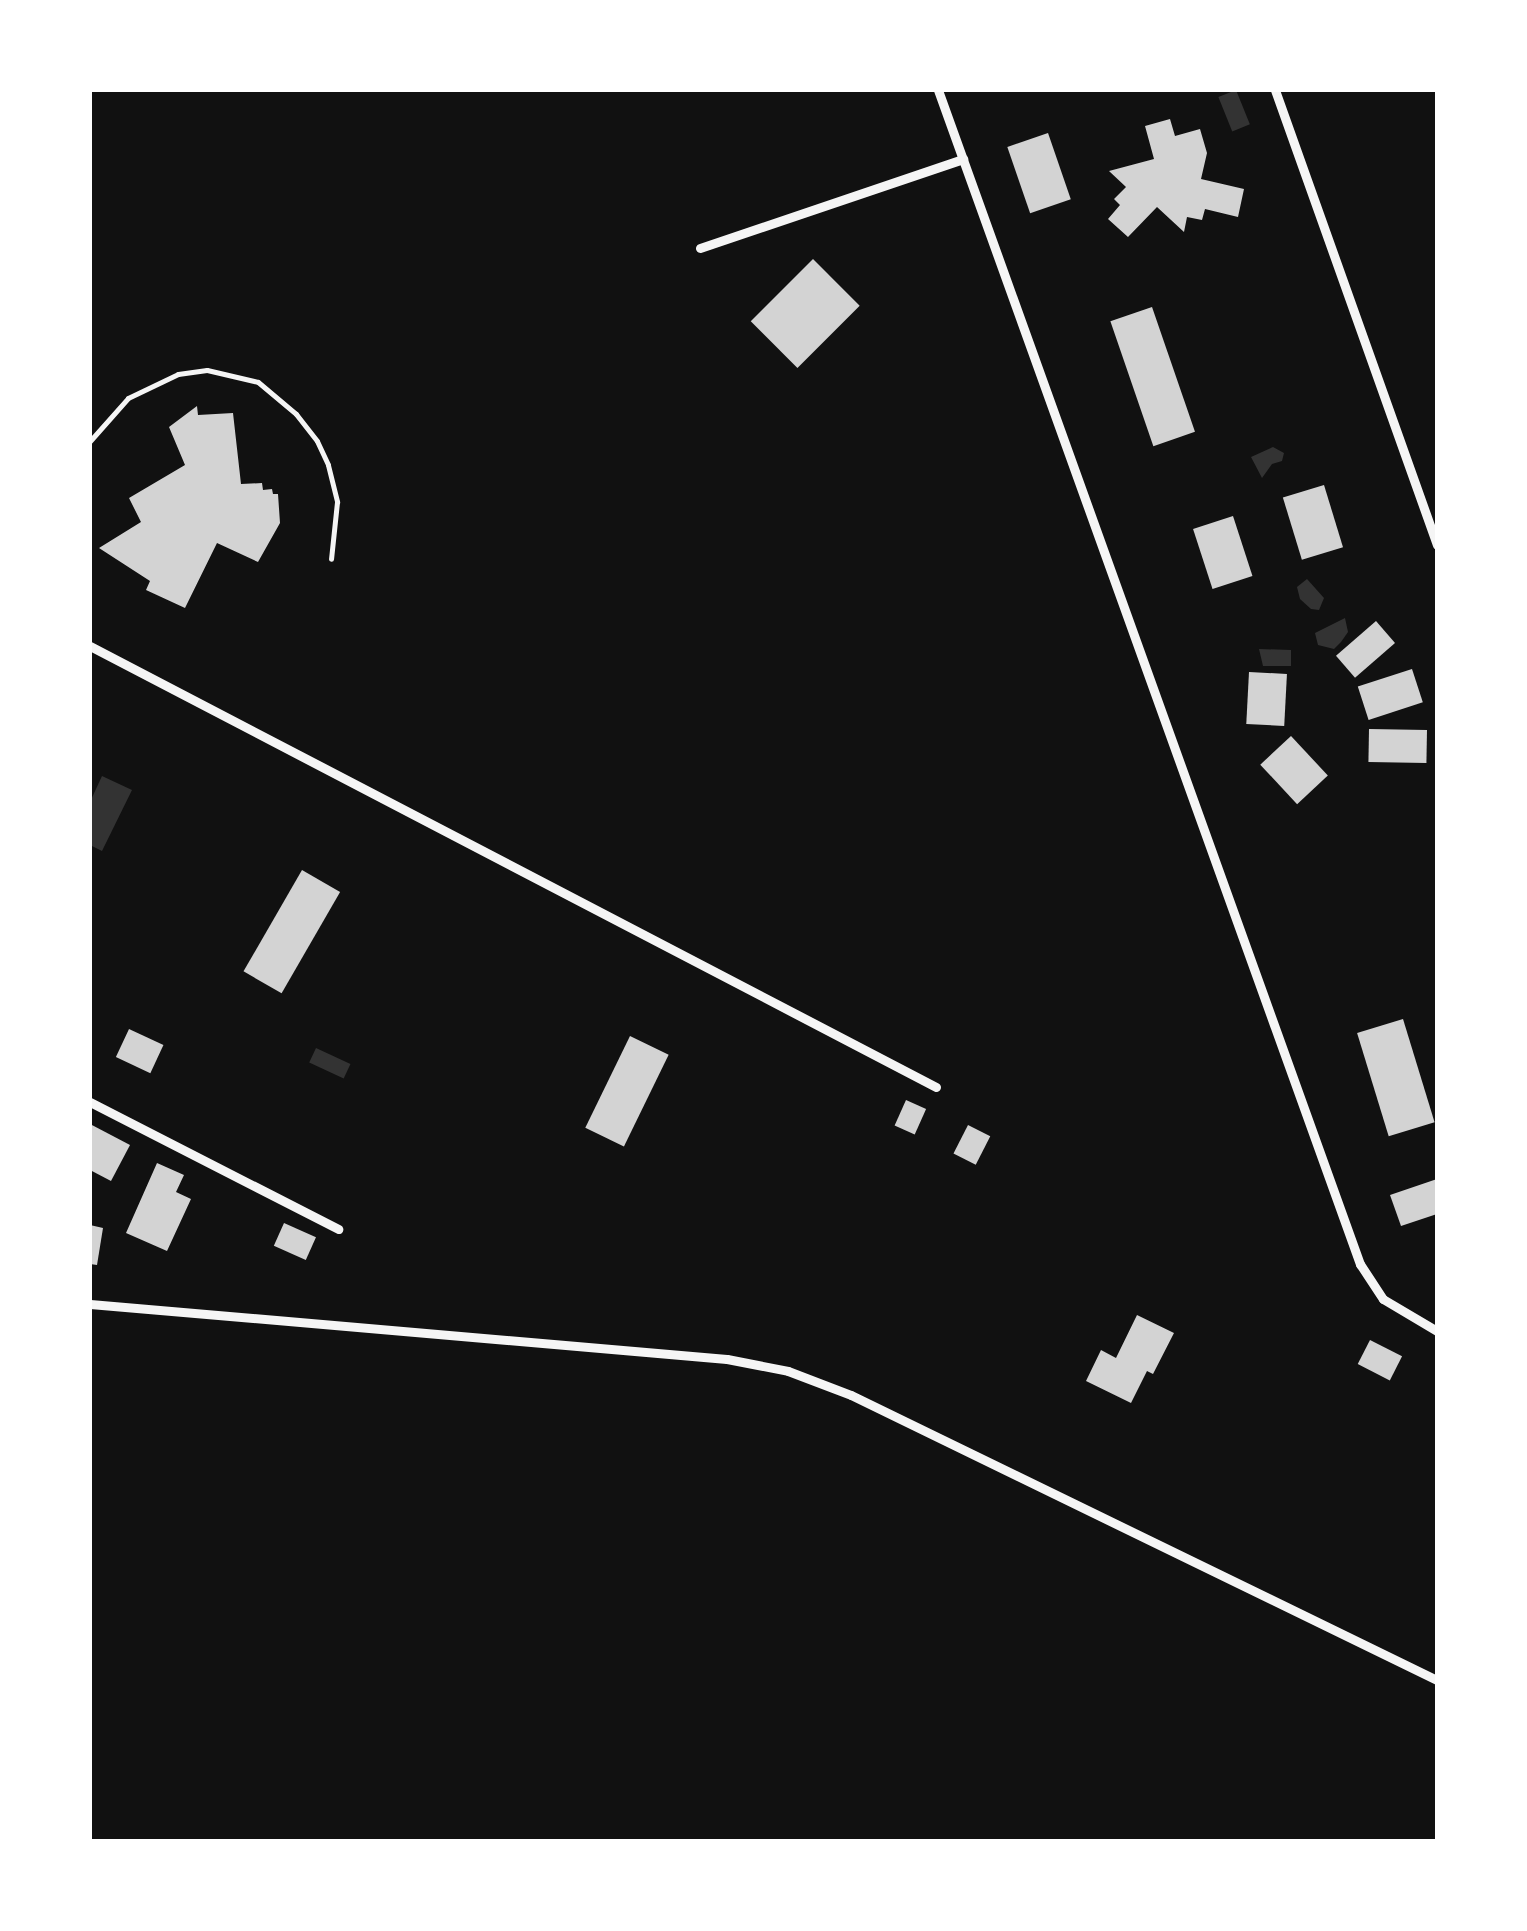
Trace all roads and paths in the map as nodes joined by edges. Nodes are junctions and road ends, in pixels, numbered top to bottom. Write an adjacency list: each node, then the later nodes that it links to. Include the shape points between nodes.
1 (938, 90): 3 (street)
2 (1276, 90): 6 (street)
3 (963, 159): 4 (street); 13 (street, via 1360,1264 1383,1300)
4 (700, 248)
5 (90, 441): 7 (lane, via 128,398 178,374 207,370 258,382 296,414 328,465 337,502)
6 (1437, 545)
7 (331, 560)
8 (90, 646): 9 (street)
9 (936, 1087)
10 (90, 1102): 11 (street)
11 (338, 1228)
12 (90, 1304): 14 (street, via 727,1359 788,1371 851,1395)
13 (1437, 1330)
14 (1437, 1680)

